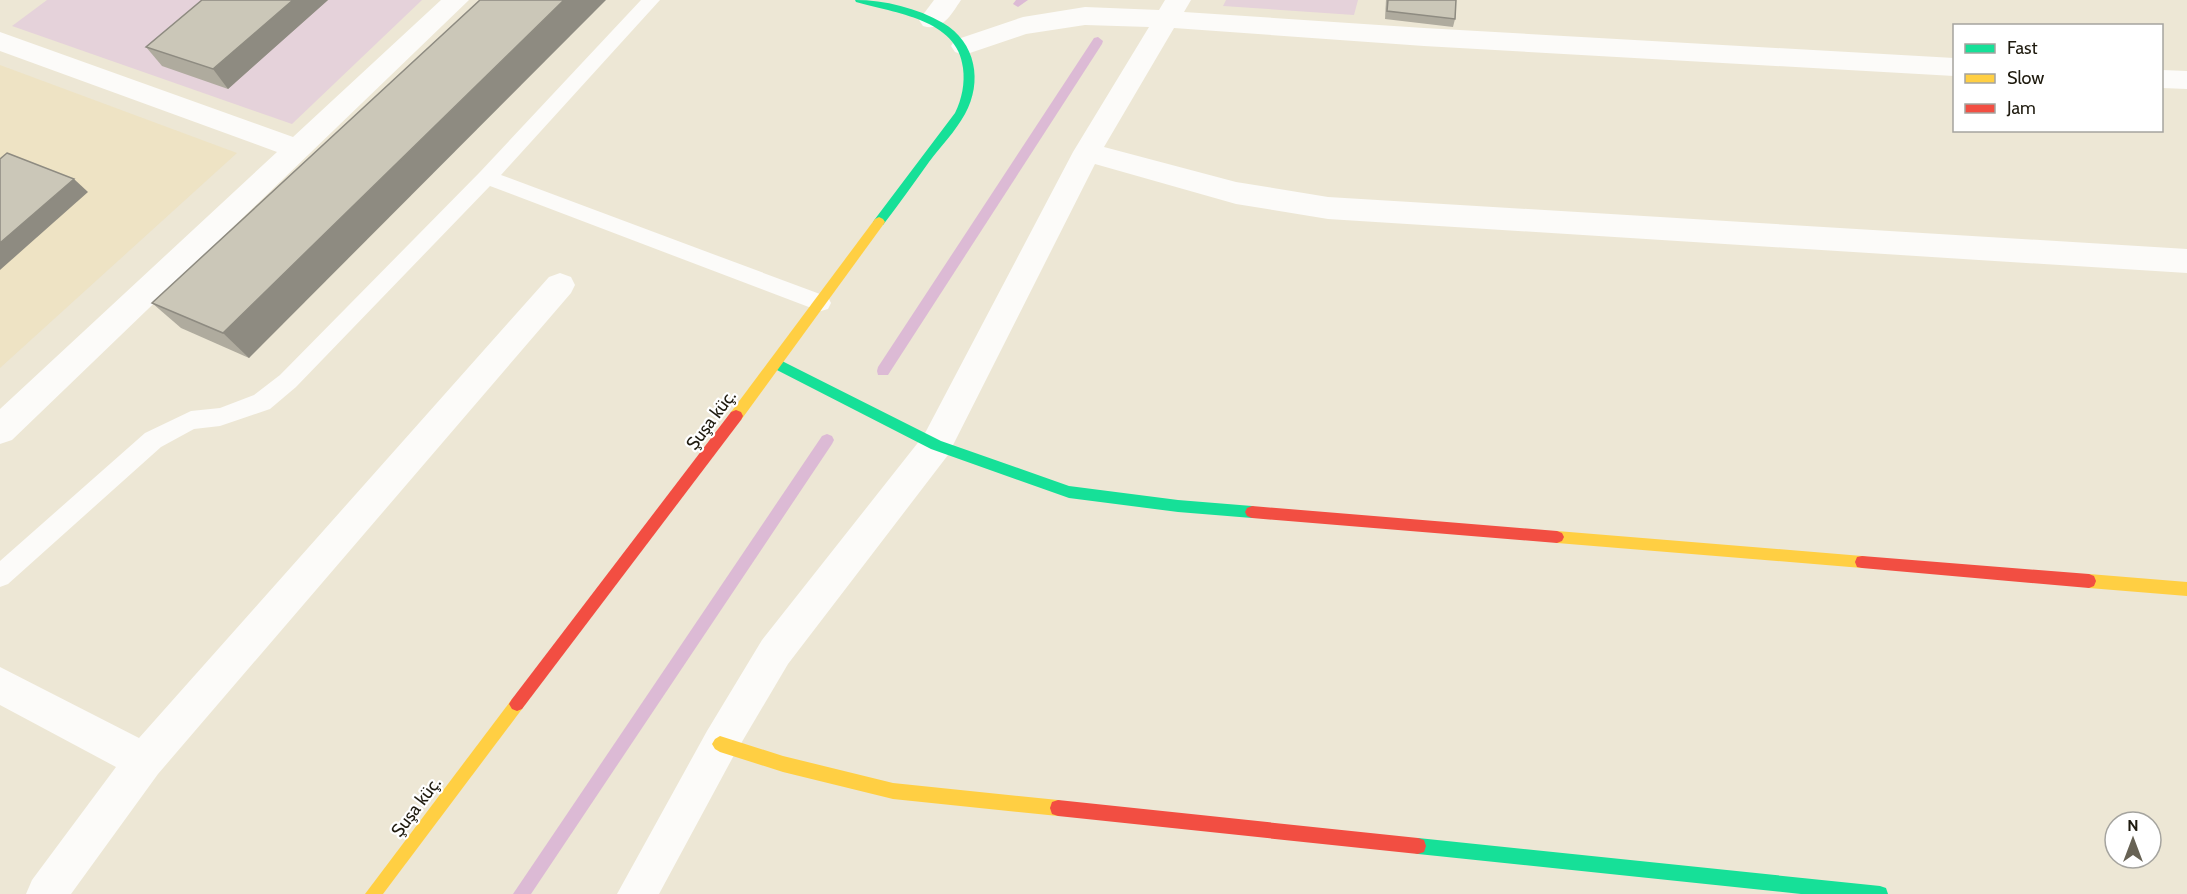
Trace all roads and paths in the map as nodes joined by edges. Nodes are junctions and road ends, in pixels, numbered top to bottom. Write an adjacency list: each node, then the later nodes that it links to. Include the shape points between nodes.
1 (456, 0): 12 (street)
2 (651, 0): 14 (lane)
3 (860, 0): 6 (street)
4 (948, 0): 6 (street)
5 (1172, 10): 8 (street, via 1085,16 1023,26); 9 (street, via 1414,37); 13 (street)
6 (932, 20): 8 (street)
7 (0, 41): 12 (street)
8 (964, 46): 17 (street, Şuşa küç., via 971,66 962,109)
9 (1953, 67)
10 (2163, 79): 11 (street)
11 (2187, 80)
12 (297, 149): 19 (street)
13 (1087, 152): 15 (street, via 1218,190 1328,208); 20 (street)
14 (487, 177): 17 (lane); 21 (lane, via 288,381 262,402 220,417 191,420 153,440)
15 (2187, 261)
16 (560, 285): 25 (street)
17 (821, 303): 18 (street, Şuşa küç.)
18 (776, 363): 20 (street); 27 (street, Şuşa küç.)
19 (0, 430)
20 (936, 445): 22 (street, via 1069,492 1178,506); 24 (street, via 776,652)
21 (0, 576)
22 (2187, 589)
23 (0, 685): 25 (street)
24 (720, 744): 28 (street); 29 (street, via 893,791)
25 (144, 761): 26 (street)
26 (46, 894)
27 (373, 894)
28 (637, 894)
29 (1880, 894)

